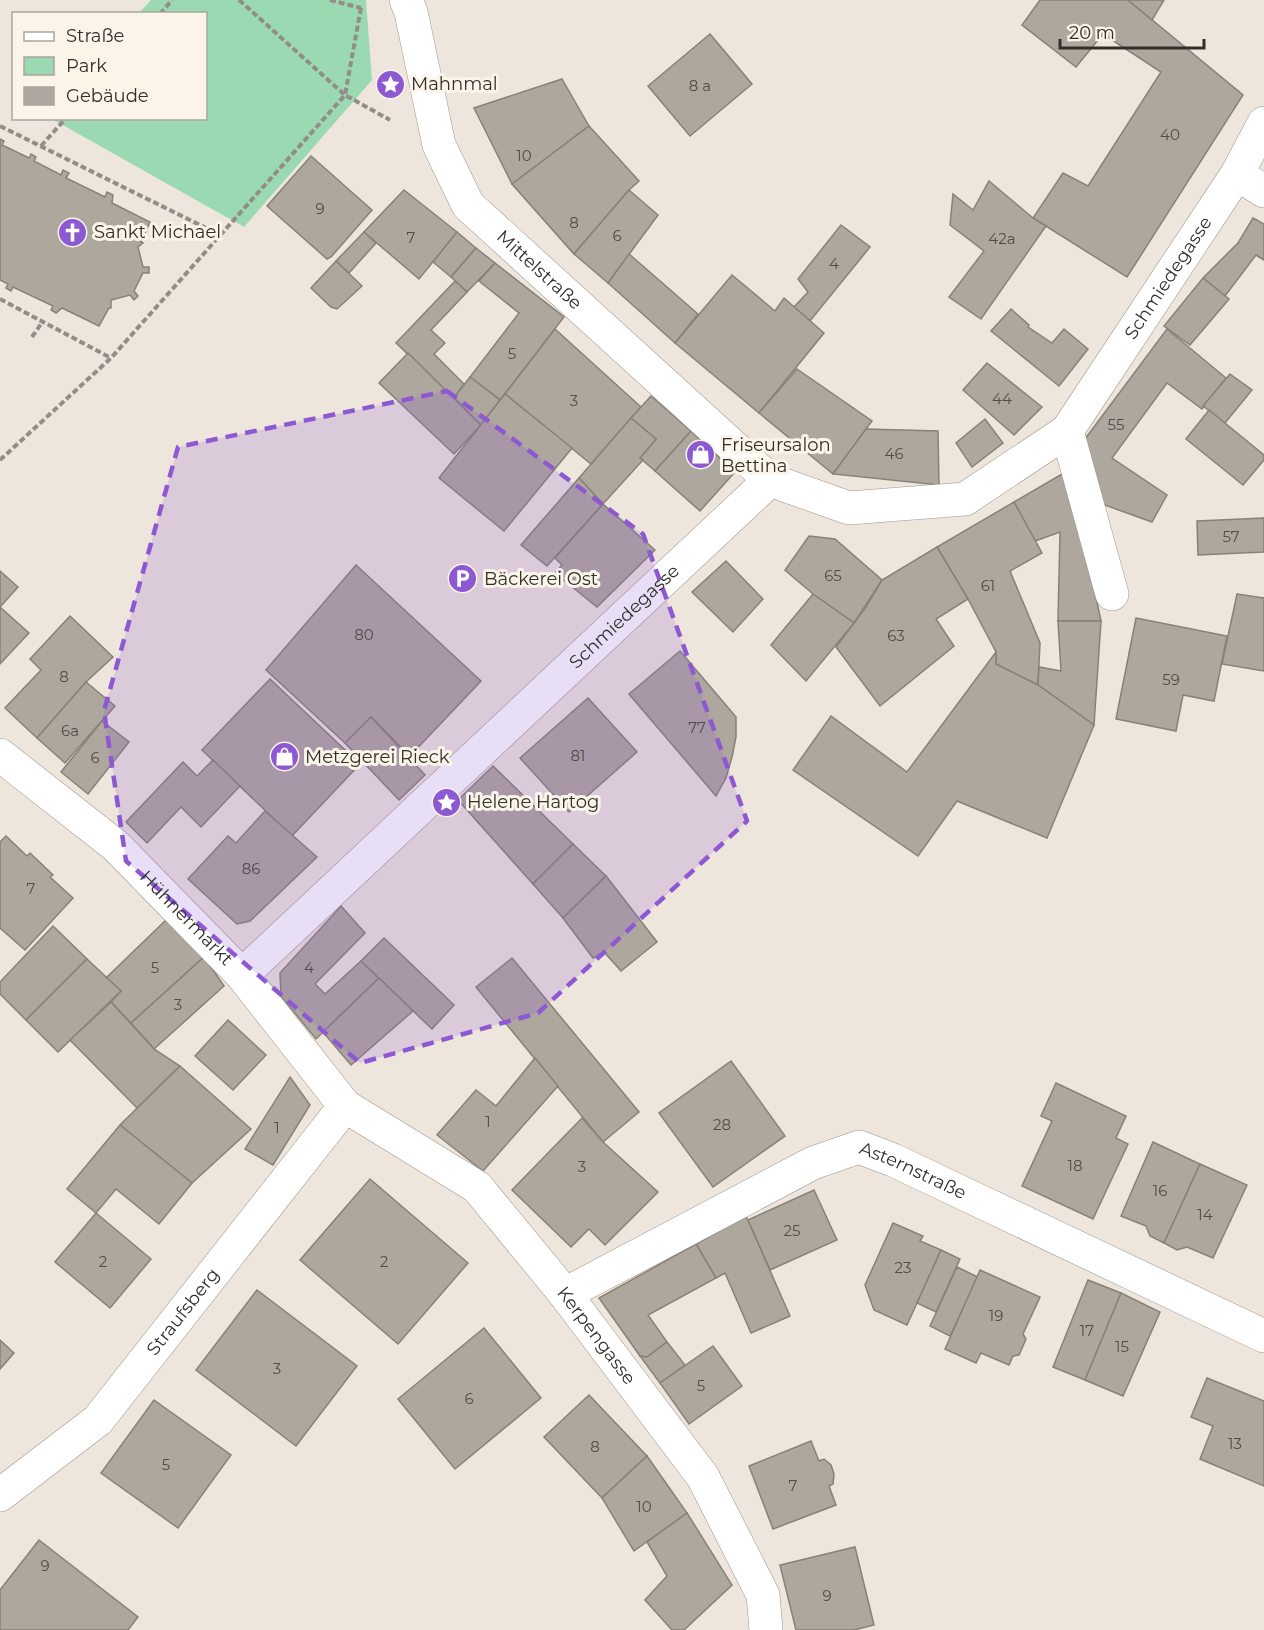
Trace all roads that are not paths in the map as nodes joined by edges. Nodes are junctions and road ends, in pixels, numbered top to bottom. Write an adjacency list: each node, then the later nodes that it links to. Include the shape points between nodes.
1 (414, 4): 5 (street, Mittelstraße, via 439,144 468,205)
2 (1264, 123): 3 (street, Schmiedegasse)
3 (1251, 183): 4 (street, Schmiedegasse)
4 (1067, 431): 5 (street, Schmiedegasse, via 965,499 849,508); 6 (street)
5 (770, 480): 8 (street, Schmiedegasse)
6 (1112, 594)
7 (0, 755): 8 (street, Hühnermarkt, via 116,846)
8 (242, 975): 9 (street, Hühnermarkt)
9 (345, 1106): 10 (street, Kerpengasse, via 477,1187); 12 (street, Straufsberg, via 98,1420)
10 (565, 1294): 11 (street, Asternstraße, via 813,1162 859,1147); 13 (street, Kerpengasse, via 703,1478 764,1595)
11 (1264, 1336)
12 (0, 1495)
13 (766, 1630)

